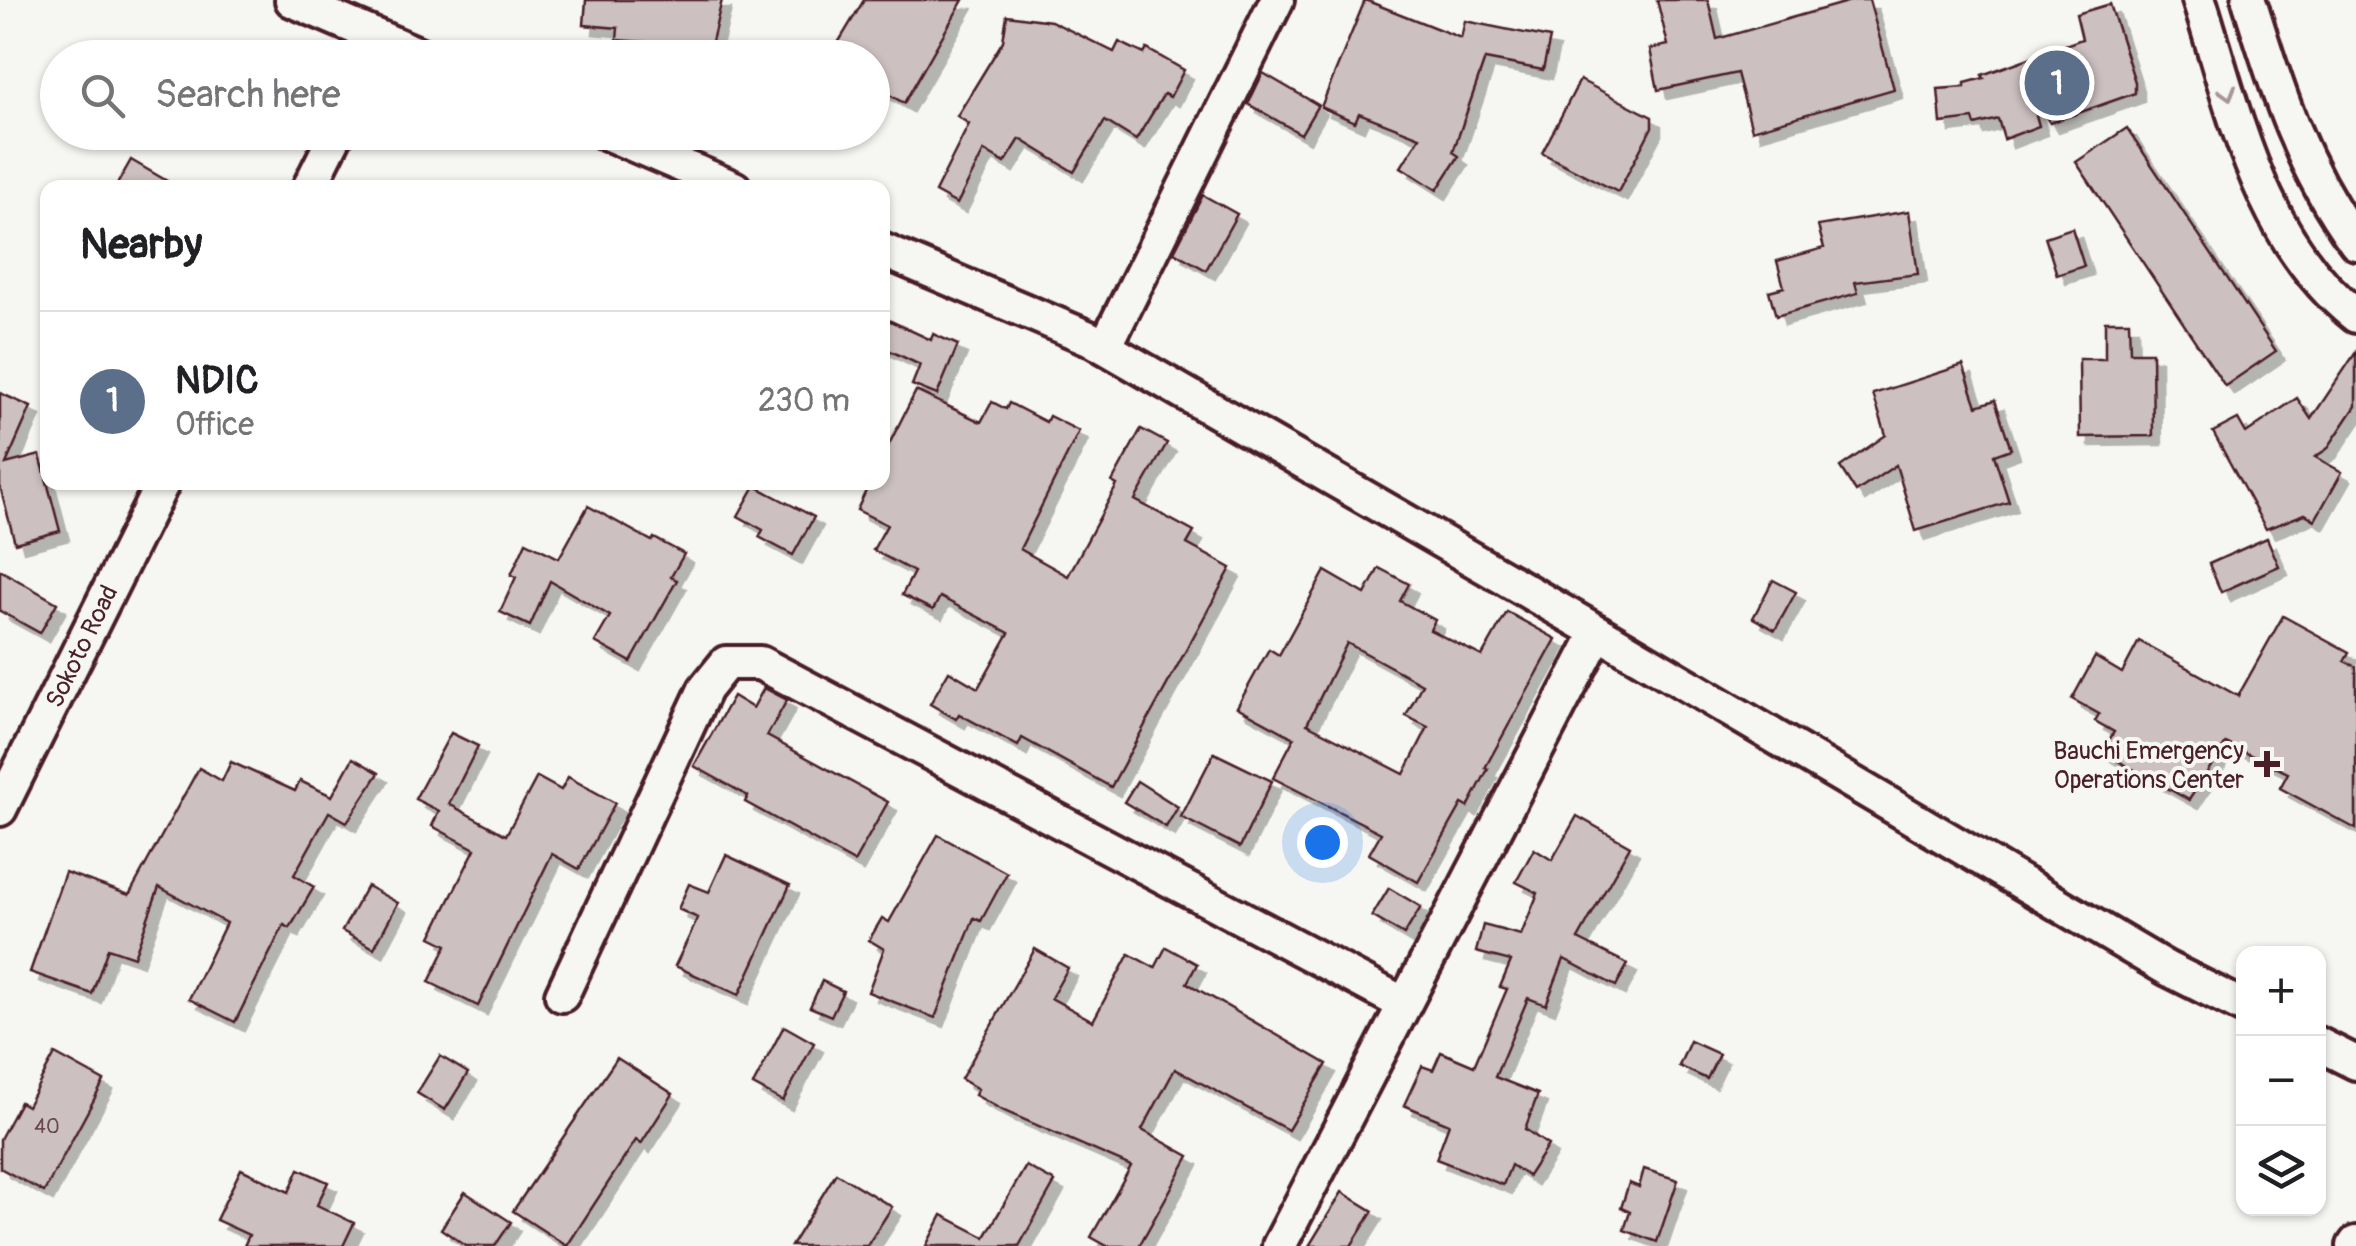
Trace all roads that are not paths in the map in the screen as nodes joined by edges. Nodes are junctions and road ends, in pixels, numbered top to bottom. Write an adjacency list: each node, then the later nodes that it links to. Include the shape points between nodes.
1 (292, 0): 5 (street)
2 (1277, 0): 13 (street)
3 (2200, 0): 12 (street, one-way to 12, via 2249,164 2287,239 2332,297)
4 (2249, 0): 10 (street, via 2305,162)
5 (364, 40)
6 (328, 150): 8 (street)
7 (646, 150): 9 (street)
8 (314, 180)
9 (715, 180)
10 (2356, 244)
11 (890, 253): 13 (street)
12 (2356, 316)
13 (1106, 347): 15 (street)
14 (158, 490): 16 (street, Sokoto Road)
15 (1598, 632): 18 (street); 19 (street)
16 (0, 809)
17 (562, 995): 19 (street, via 705,690 726,663 760,663)
18 (2236, 1003)
19 (1404, 1004): 22 (street)
20 (2326, 1048): 21 (street)
21 (2356, 1063)
22 (1280, 1246)

